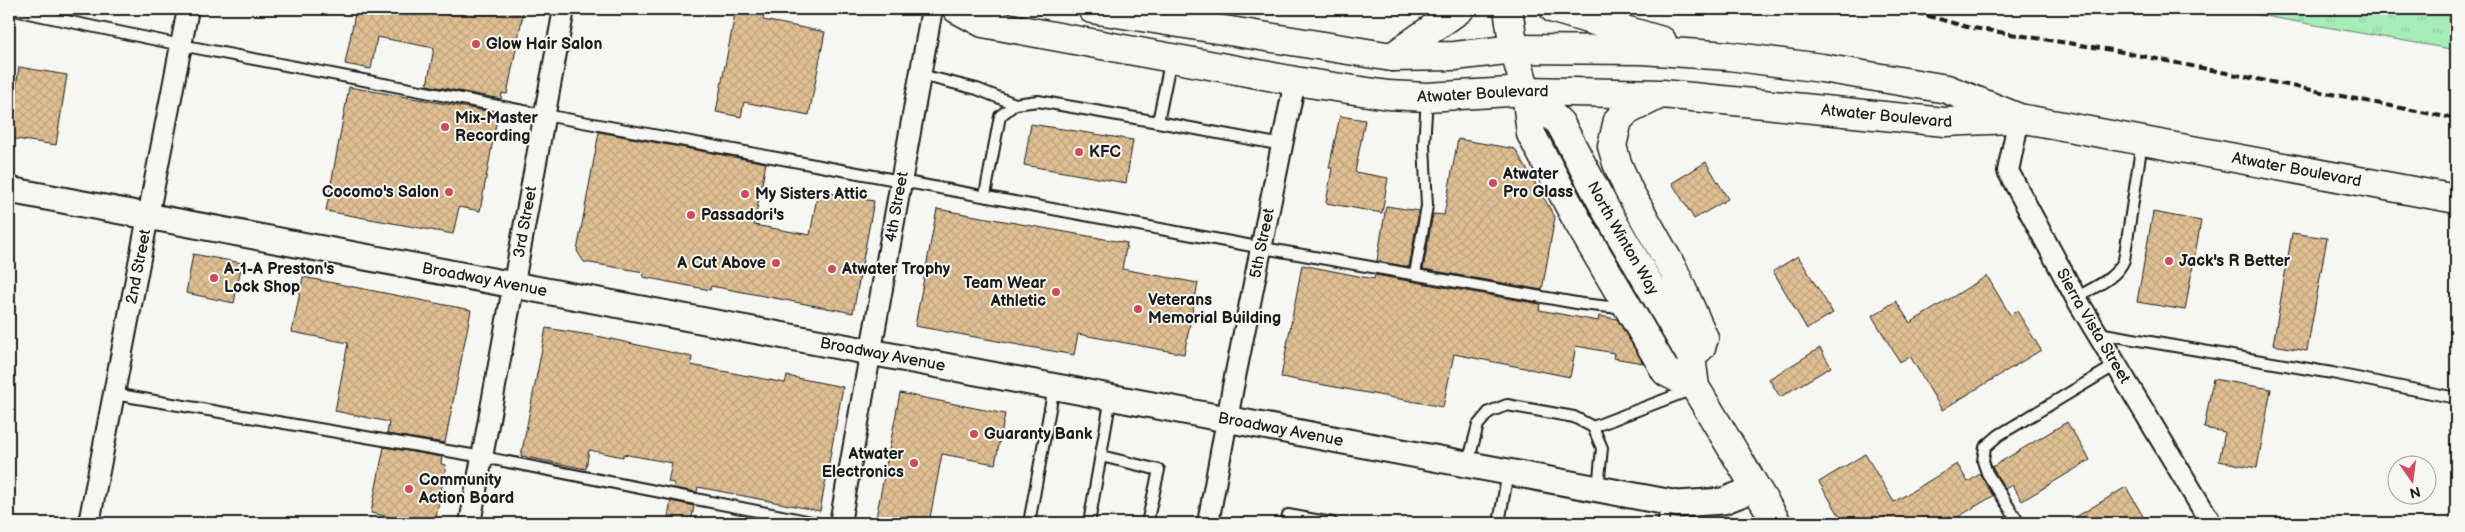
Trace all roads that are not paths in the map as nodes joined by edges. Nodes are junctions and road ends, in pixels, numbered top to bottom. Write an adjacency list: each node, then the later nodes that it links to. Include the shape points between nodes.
1 (9, 9): 10 (lane)
2 (188, 9): 10 (street, 2nd Street)
3 (564, 9): 21 (street, 3rd Street)
4 (932, 9): 15 (street, 4th Street)
5 (957, 9): 14 (main road, Atwater Boulevard, via 983,23)
6 (1092, 9): 13 (main road, Atwater Boulevard)
7 (1460, 9): 13 (main road)
8 (1508, 9): 11 (main road)
9 (1554, 9): 12 (main road)
10 (181, 45): 21 (lane); 30 (street, 2nd Street)
11 (1514, 49): 12 (main road, Atwater Boulevard, via 1642,50); 13 (main road, Atwater Boulevard, via 1448,56); 17 (main road)
12 (1706, 55): 22 (main road, Atwater Boulevard, via 1822,68 1947,89)
13 (1392, 57)
14 (1171, 58): 16 (main road, Atwater Boulevard); 23 (lane)
15 (920, 75): 20 (lane, via 977,89); 26 (street, 4th Street)
16 (1296, 82): 19 (main road, Atwater Boulevard); 25 (street, 5th Street)
17 (1526, 91): 18 (main road, Atwater Boulevard); 19 (main road, Atwater Boulevard); 35 (main road, North Winton Way, via 1531,134); 38 (main road, North Winton Way, via 1560,124 1606,210)
18 (1662, 94): 22 (main road, Atwater Boulevard, via 1945,122); 38 (main road, via 1627,111 1618,120 1612,146 1628,189 1674,271 1704,338)
19 (1427, 97): 32 (lane, via 1424,144 1427,206)
20 (1015, 104): 23 (lane, via 1038,101); 28 (lane, via 1000,116)
21 (545, 115): 26 (lane); 33 (street, 3rd Street)
22 (2019, 118): 24 (main road, Atwater Boulevard); 34 (street, Sierra Vista Street, via 2008,171)
23 (1158, 122): 25 (lane)
24 (2142, 141): 29 (main road, Atwater Boulevard); 34 (lane, via 2128,240 2120,270)
25 (1283, 145): 31 (street, 5th Street)
26 (902, 182): 28 (lane); 37 (street, 4th Street)
27 (9, 190): 30 (street, Broadway Avenue)
28 (986, 195): 31 (lane)
29 (2456, 199)
30 (149, 215): 33 (street, Broadway Avenue); 42 (street, 2nd Street)
31 (1263, 248): 32 (lane); 45 (street, 5th Street)
32 (1415, 274): 35 (lane, via 1582,304)
33 (515, 285): 37 (street, Broadway Avenue); 48 (street, 3rd Street)
34 (2076, 298): 36 (street, Sierra Vista Street)
35 (1627, 306): 41 (main road, North Winton Way, via 1666,372)
36 (2097, 332): 39 (street, Sierra Vista Street); 44 (lane)
37 (872, 352): 40 (street, Broadway Avenue); 57 (street, 4th Street)
38 (1692, 356): 41 (main road, North Winton Way)
39 (2116, 365): 66 (lane, via 1999,435 1985,447 1983,461 1987,473); 67 (street, Sierra Vista Street)
40 (1054, 386): 43 (street, Broadway Avenue); 58 (lane)
41 (1695, 387): 46 (lane); 52 (main road, North Winton Way)
42 (114, 394): 48 (lane); 54 (street, 2nd Street)
43 (1112, 396): 45 (street, Broadway Avenue); 47 (lane)
44 (2456, 398)
45 (1228, 418): 49 (street, Broadway Avenue); 61 (street, 5th Street)
46 (1593, 427): 49 (lane, via 1574,417 1507,405 1489,412 1478,425); 51 (lane, via 1602,448)
47 (1102, 456): 59 (lane); 60 (lane, via 1158,470)
48 (483, 457): 55 (street, 3rd Street); 56 (lane)
49 (1468, 463): 50 (street, Broadway Avenue)
50 (1508, 471): 51 (street, Broadway Avenue); 64 (lane)
51 (1598, 488): 53 (street, Broadway Avenue)
52 (1756, 488): 53 (street, Broadway Avenue, via 1723,501 1678,504); 65 (main road, North Winton Way)
53 (1665, 513)
54 (89, 523)
55 (470, 523)
56 (817, 523)
57 (840, 523)
58 (1029, 523)
59 (1089, 523)
60 (1147, 523)
61 (1208, 523)
62 (1286, 523): 63 (lane, via 1288,515)
63 (1332, 523)
64 (1499, 523)
65 (1777, 523)
66 (2019, 523)
67 (2211, 523)

